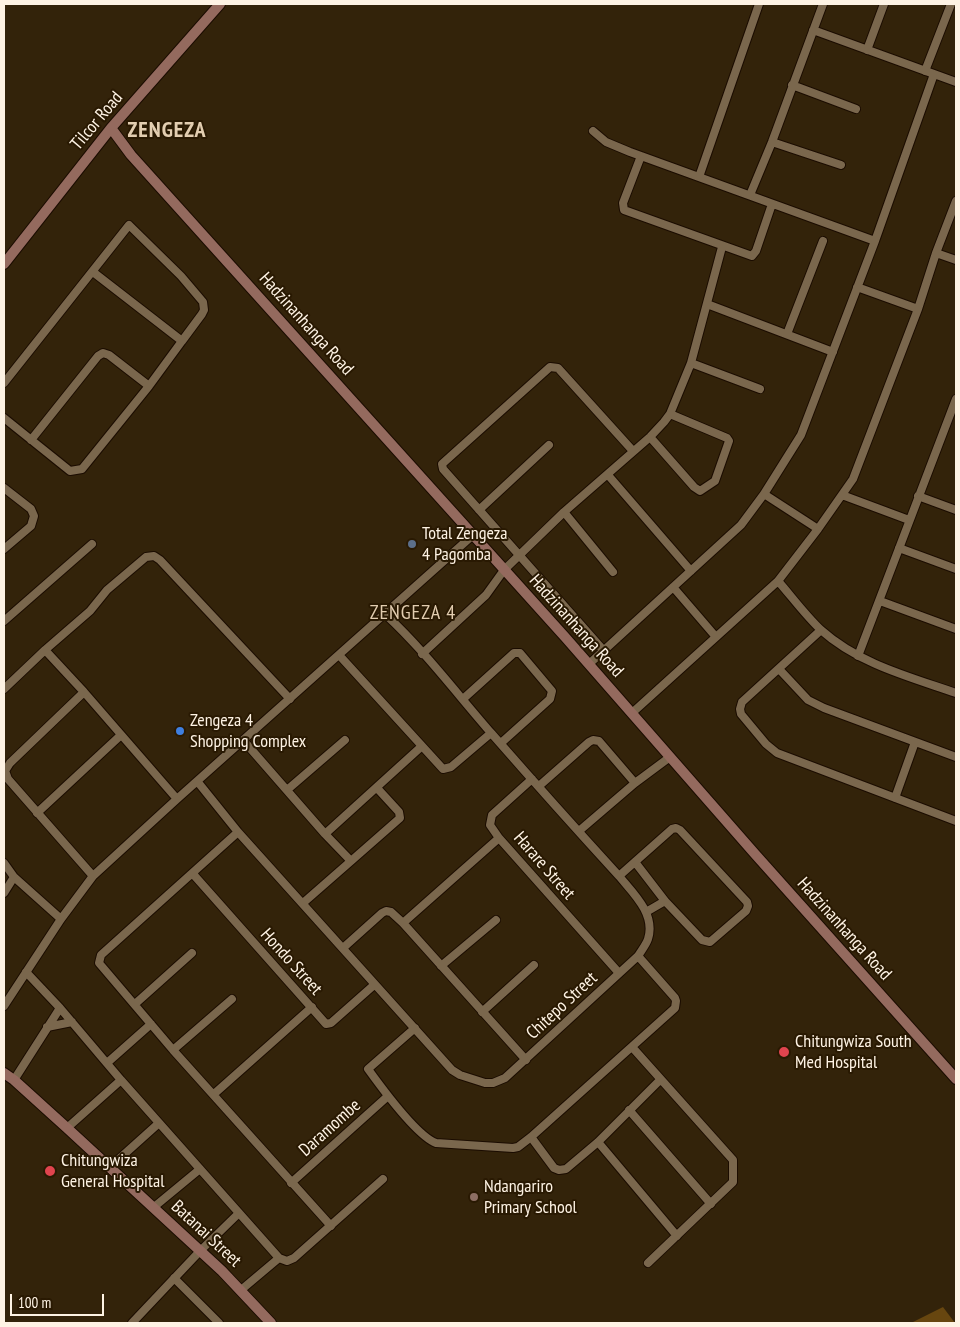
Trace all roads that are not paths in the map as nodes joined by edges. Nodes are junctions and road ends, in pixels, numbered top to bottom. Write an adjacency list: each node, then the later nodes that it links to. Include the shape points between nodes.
1 (220, 4): 13 (street, Tilcor Road)
2 (759, 4): 18 (street)
3 (823, 4): 6 (street)
4 (884, 4): 7 (street)
5 (951, 4): 8 (street)
6 (813, 30): 7 (street); 11 (street)
7 (867, 50): 8 (street)
8 (925, 71): 9 (street)
9 (934, 74): 10 (street); 23 (street)
10 (956, 82)
11 (792, 85): 12 (street); 15 (street)
12 (856, 109)
13 (111, 128): 27 (street, Tilcor Road); 56 (street, Hadzinanhanga Road, via 131,155)
14 (593, 131): 16 (street, via 606,142)
15 (772, 142): 17 (street); 19 (street)
16 (641, 156): 18 (street); 24 (street, via 623,203 624,210)
17 (841, 165)
18 (699, 177): 19 (street)
19 (750, 196): 21 (street)
20 (956, 201): 25 (street)
21 (772, 204): 23 (street); 24 (street, via 752,256)
22 (824, 241): 32 (street)
23 (875, 241): 29 (street)
24 (722, 247): 30 (street)
25 (936, 253): 26 (street); 31 (street)
26 (956, 260)
27 (4, 264)
28 (93, 272): 33 (street); 33 (street, via 129,224 202,302 202,314); 36 (street)
29 (858, 287): 31 (street); 34 (street)
30 (708, 304): 32 (street); 35 (street)
31 (918, 309): 49 (street, via 853,479)
32 (787, 334): 34 (street)
33 (182, 341): 37 (street)
34 (833, 352): 48 (street, via 801,435)
35 (691, 363): 38 (street); 40 (street)
36 (4, 383)
37 (149, 386): 43 (street, via 82,469 70,471); 43 (street, via 103,353)
38 (760, 389)
39 (956, 399): 50 (street)
40 (670, 414): 42 (street); 42 (street, via 729,441 715,482 700,491 694,487)
41 (4, 418): 43 (street)
42 (650, 437): 45 (street)
43 (31, 440)
44 (548, 444): 51 (street)
45 (633, 451): 46 (street); 51 (street, via 558,368 550,367 442,464)
46 (608, 475): 53 (street); 64 (street)
47 (4, 488): 59 (street, via 31,509 34,516 31,526)
48 (764, 494): 55 (street); 64 (street, via 741,526)
49 (842, 495): 54 (street); 55 (street)
50 (918, 496): 52 (street); 54 (street)
51 (479, 510): 60 (street)
52 (956, 510)
53 (564, 512): 60 (street); 63 (street)
54 (909, 520): 58 (street)
55 (818, 529): 65 (street)
56 (473, 535): 62 (street, Hadzinanhanga Road); 68 (street)
57 (92, 544): 69 (street)
58 (899, 548): 61 (street); 67 (street)
59 (4, 550)
60 (520, 555): 62 (street); 74 (street)
61 (956, 569)
62 (504, 570): 75 (street, via 486,595); 78 (street, Hadzinanhanga Road)
63 (613, 572)
64 (691, 572): 66 (street)
65 (778, 581): 71 (street); 72 (street)
66 (673, 588): 72 (street); 74 (street)
67 (880, 601): 70 (street); 77 (street)
68 (385, 614): 75 (street, Chitepo Street); 76 (street)
69 (4, 621)
70 (956, 629)
71 (821, 630): 77 (street); 79 (street)
72 (716, 637): 85 (street)
73 (45, 650): 80 (street); 81 (street); 83 (street, via 90,611 107,590 146,557 154,556)
74 (604, 650): 78 (street)
75 (422, 654): 84 (street, Chitepo Street)
76 (339, 655): 83 (street); 92 (street)
77 (858, 656): 82 (street)
78 (589, 664): 85 (street, Hadzinanhanga Road)
79 (779, 669): 90 (street, via 808,700); 101 (street, via 740,706 741,714 766,744 787,757)
80 (4, 688)
81 (84, 692): 87 (street); 103 (street, via 6,768 8,779)
82 (956, 693)
83 (290, 698): 88 (street)
84 (463, 698): 86 (street, Chitepo Street); 91 (street, via 514,653 520,653 527,661 552,691 550,699)
85 (632, 714): 93 (street, Hadzinanhanga Road)
86 (491, 733): 91 (street, Chitepo Street); 92 (street, via 447,769 441,768)
87 (121, 735): 102 (street); 103 (street)
88 (243, 740): 96 (street); 100 (street)
89 (345, 740): 100 (street)
90 (915, 742): 94 (street); 101 (street)
91 (501, 743): 95 (street, Chitepo Street)
92 (422, 746): 99 (street)
93 (670, 757): 97 (street); 146 (street, Hadzinanhanga Road)
94 (956, 757)
95 (532, 779): 98 (street, Chitepo Street); 108 (street, Harare Street, via 492,815 490,825)
96 (197, 781): 102 (street); 106 (street, Chitepo Street)
97 (636, 783): 98 (street, via 596,740 589,742); 105 (street)
98 (539, 786): 105 (street, Chitepo Street)
99 (377, 788): 107 (street); 109 (street, via 399,812 400,818)
100 (287, 790): 107 (street)
101 (895, 798): 104 (street)
102 (177, 799): 113 (street)
103 (37, 813): 113 (street)
104 (956, 820)
105 (578, 831): 114 (street, Chitepo Street)
106 (238, 832): 112 (street); 118 (street, Chitepo Street)
107 (325, 834): 109 (street)
108 (499, 838): 122 (street); 129 (street, Harare Street)
109 (351, 861): 118 (street)
110 (635, 862): 114 (street); 117 (street); 117 (street, via 672,830 678,829 748,906 733,923 707,942)
111 (4, 863): 115 (street)
112 (193, 874): 132 (street, via 100,957 100,965); 134 (street, Hondo Street)
113 (93, 876): 120 (street)
114 (619, 876): 119 (street, Chitepo Street)
115 (14, 878): 116 (street); 120 (street)
116 (4, 893)
117 (665, 901): 119 (street)
118 (303, 903): 123 (street, Chitepo Street)
119 (646, 912): 125 (street, Chitepo Street, via 648,939)
120 (60, 919): 128 (street)
121 (496, 920): 127 (street)
122 (403, 923): 123 (street, via 386,911); 127 (street)
123 (344, 948): 130 (street, Chitepo Street)
124 (192, 953): 132 (street)
125 (638, 956): 129 (street, Chitepo Street); 141 (street, via 676,1001 672,1011)
126 (534, 965): 136 (street)
127 (441, 966): 136 (street)
128 (26, 972): 133 (street); 135 (street)
129 (619, 973): 143 (street, Chitepo Street)
130 (374, 985): 134 (street, Hondo Street, via 332,1023 326,1024); 140 (street, Chitepo Street)
131 (232, 1000): 142 (street)
132 (135, 1004): 138 (street)
133 (4, 1006)
134 (312, 1007): 150 (street)
135 (60, 1008): 137 (street); 139 (street)
136 (482, 1012): 143 (street)
137 (72, 1022): 139 (street); 144 (street)
138 (151, 1024): 142 (street); 144 (street)
139 (47, 1028): 147 (street)
140 (415, 1028): 143 (street, Chitepo Street, via 447,1066 477,1082 499,1081); 151 (street, via 368,1069)
141 (632, 1047): 149 (street); 155 (street)
142 (173, 1050): 150 (street)
143 (526, 1060)
144 (107, 1063): 148 (street)
145 (4, 1073): 147 (street, Batanai Street)
146 (956, 1079)
147 (14, 1080): 154 (street, Batanai Street)
148 (121, 1080): 153 (street); 154 (street)
149 (660, 1080): 152 (street); 161 (street, via 733,1160 733,1182)
150 (214, 1094): 160 (street)
151 (388, 1096): 155 (street, via 424,1136 436,1143 515,1148); 160 (street, Daramombe)
152 (629, 1110): 156 (street); 161 (street)
153 (159, 1123): 157 (street); 158 (street)
154 (68, 1128): 157 (street, Batanai Street)
155 (531, 1137): 156 (street, via 554,1168 559,1170 566,1169)
156 (598, 1142): 165 (street)
157 (110, 1167): 162 (street, Batanai Street)
158 (200, 1169): 162 (street); 163 (street)
159 (383, 1179): 164 (street)
160 (291, 1183): 164 (street)
161 (712, 1204): 165 (street)
162 (154, 1207): 166 (street, Batanai Street)
163 (239, 1213): 166 (street); 167 (street)
164 (331, 1226): 167 (street, via 294,1258 287,1261)
165 (677, 1236): 168 (street)
166 (200, 1250): 169 (street); 170 (street, Batanai Street)
167 (279, 1258): 170 (street)
168 (648, 1263)
169 (174, 1278): 171 (street); 172 (street)
170 (242, 1290): 173 (street, Batanai Street)
171 (132, 1323)
172 (219, 1323)
173 (271, 1323)

